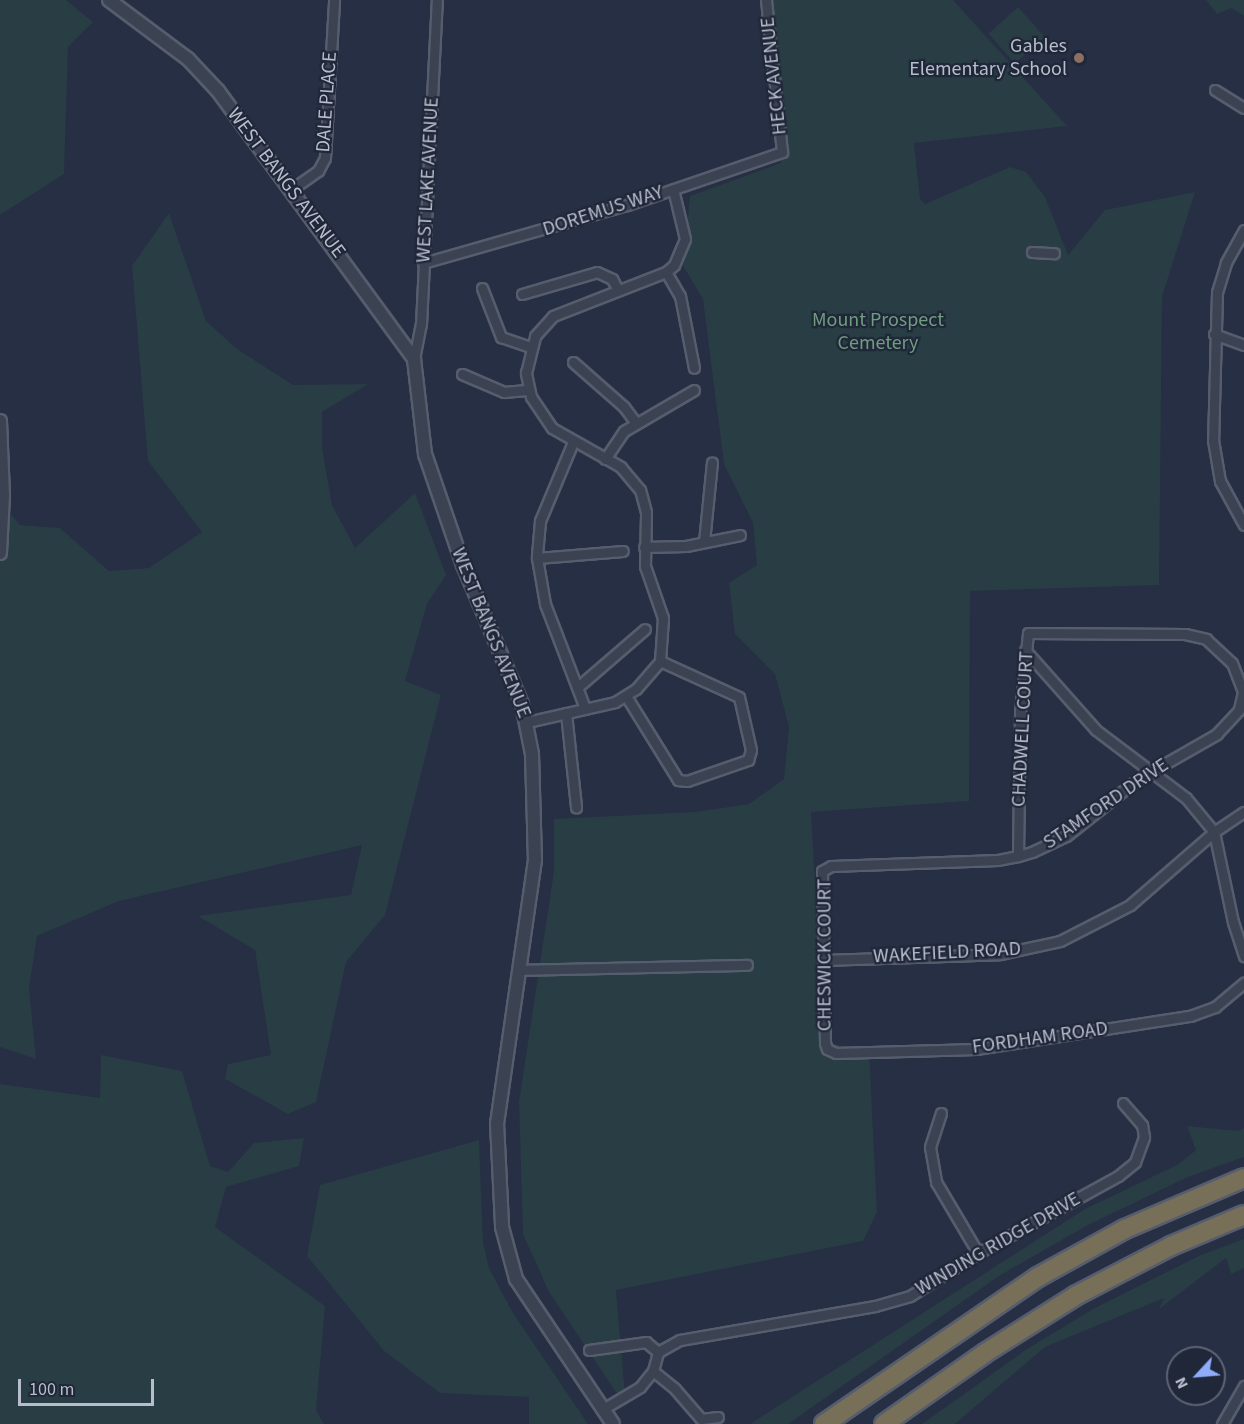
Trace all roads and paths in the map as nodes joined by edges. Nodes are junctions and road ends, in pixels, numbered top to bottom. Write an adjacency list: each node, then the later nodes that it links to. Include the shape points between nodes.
1 (109, 0): 8 (street, WEST BANGS AVENUE, via 194,65)
2 (334, 0): 8 (street, DALE PLACE, via 325,158 318,171)
3 (437, 0): 13 (street, WEST LAKE AVENUE)
4 (766, 0): 7 (street, HECK AVENUE)
5 (1215, 90): 6 (street)
6 (1244, 108)
7 (782, 152): 9 (street, DOREMUS WAY)
8 (292, 189): 21 (street, WEST BANGS AVENUE)
9 (673, 189): 13 (street, DOREMUS WAY); 14 (street, via 685,239 679,258)
10 (1243, 232): 18 (street, via 1220,279)
11 (1032, 252): 12 (street)
12 (1054, 253)
13 (423, 263): 21 (street, WEST LAKE AVENUE, via 421,324)
14 (666, 272): 16 (street); 23 (street, via 680,296)
15 (482, 288): 20 (street, via 501,337)
16 (618, 290): 17 (street, via 612,279 597,272); 20 (street, via 559,312 546,321)
17 (522, 294)
18 (1214, 334): 19 (street); 32 (street, via 1214,453 1225,492)
19 (1244, 345)
20 (530, 347): 25 (street, via 526,373)
21 (414, 359): 47 (street, WEST BANGS AVENUE, via 426,454 440,501)
22 (573, 362): 28 (street, via 624,407)
23 (694, 368)
24 (462, 374): 25 (street, via 504,392)
25 (529, 390): 29 (street, via 552,428)
26 (694, 390): 28 (street)
27 (0, 421): 37 (street)
28 (636, 423): 30 (street, via 617,438)
29 (573, 442): 30 (street); 38 (street, via 540,521)
30 (605, 459): 35 (street, via 621,467 640,490 646,512)
31 (712, 462): 34 (street)
32 (1244, 525)
33 (740, 535): 34 (street)
34 (704, 542): 35 (street)
35 (644, 548): 41 (street, via 646,571 663,618)
36 (623, 551): 38 (street)
37 (0, 553)
38 (537, 558): 42 (street, via 545,604)
39 (645, 628): 42 (street)
40 (1025, 650): 43 (street, CHADWELL COURT, via 1028,633 1200,637 1227,655); 48 (street, via 1096,730); 52 (street, CHADWELL COURT)
41 (660, 660): 44 (street); 44 (street, via 739,697 751,750 748,759 687,781 678,780)
42 (579, 686): 45 (street)
43 (1243, 692): 48 (street, STAMFORD DRIVE, via 1239,710 1217,734)
44 (626, 696): 45 (street)
45 (585, 708): 46 (street)
46 (566, 713): 47 (street); 49 (street)
47 (527, 722): 57 (street, WEST BANGS AVENUE, via 537,801 536,840)
48 (1153, 770): 51 (street, via 1186,798); 52 (street, STAMFORD DRIVE, via 1066,836)
49 (576, 807)
50 (1244, 812): 51 (street, WAKEFIELD ROAD)
51 (1214, 832): 54 (street); 55 (street, WAKEFIELD ROAD, via 1130,905 1060,941 1000,954)
52 (1018, 856): 53 (street, STAMFORD DRIVE, via 987,861)
53 (831, 866): 55 (street, CHESWICK COURT, via 822,871 821,877)
54 (1244, 956)
55 (823, 960): 59 (street, CHESWICK COURT)
56 (747, 965): 57 (street)
57 (519, 970): 69 (street, WEST BANGS AVENUE, via 497,1123 502,1227 520,1286)
58 (1244, 983): 59 (street, FORDHAM ROAD, via 1208,1011 1178,1018 976,1049 836,1053)
59 (827, 1049)
60 (1124, 1102): 64 (street, WINDING RIDGE DRIVE, via 1142,1125 1144,1137 1142,1151 1130,1167)
61 (941, 1113): 64 (street, via 930,1147 936,1182)
62 (1244, 1178): 72 (highway, via 1125,1229 1038,1276)
63 (1244, 1215): 73 (highway, via 1171,1246 1075,1296)
64 (978, 1253): 66 (street, WINDING RIDGE DRIVE, via 924,1289 888,1304 680,1340)
65 (589, 1350): 66 (street, via 646,1342)
66 (658, 1352): 67 (street)
67 (653, 1371): 69 (street, via 640,1387); 70 (street, via 701,1419)
68 (1244, 1386): 74 (street)
69 (603, 1409): 71 (street, WEST BANGS AVENUE)
70 (718, 1417)
71 (613, 1424)
72 (824, 1424)
73 (884, 1424)
74 (1222, 1424)

